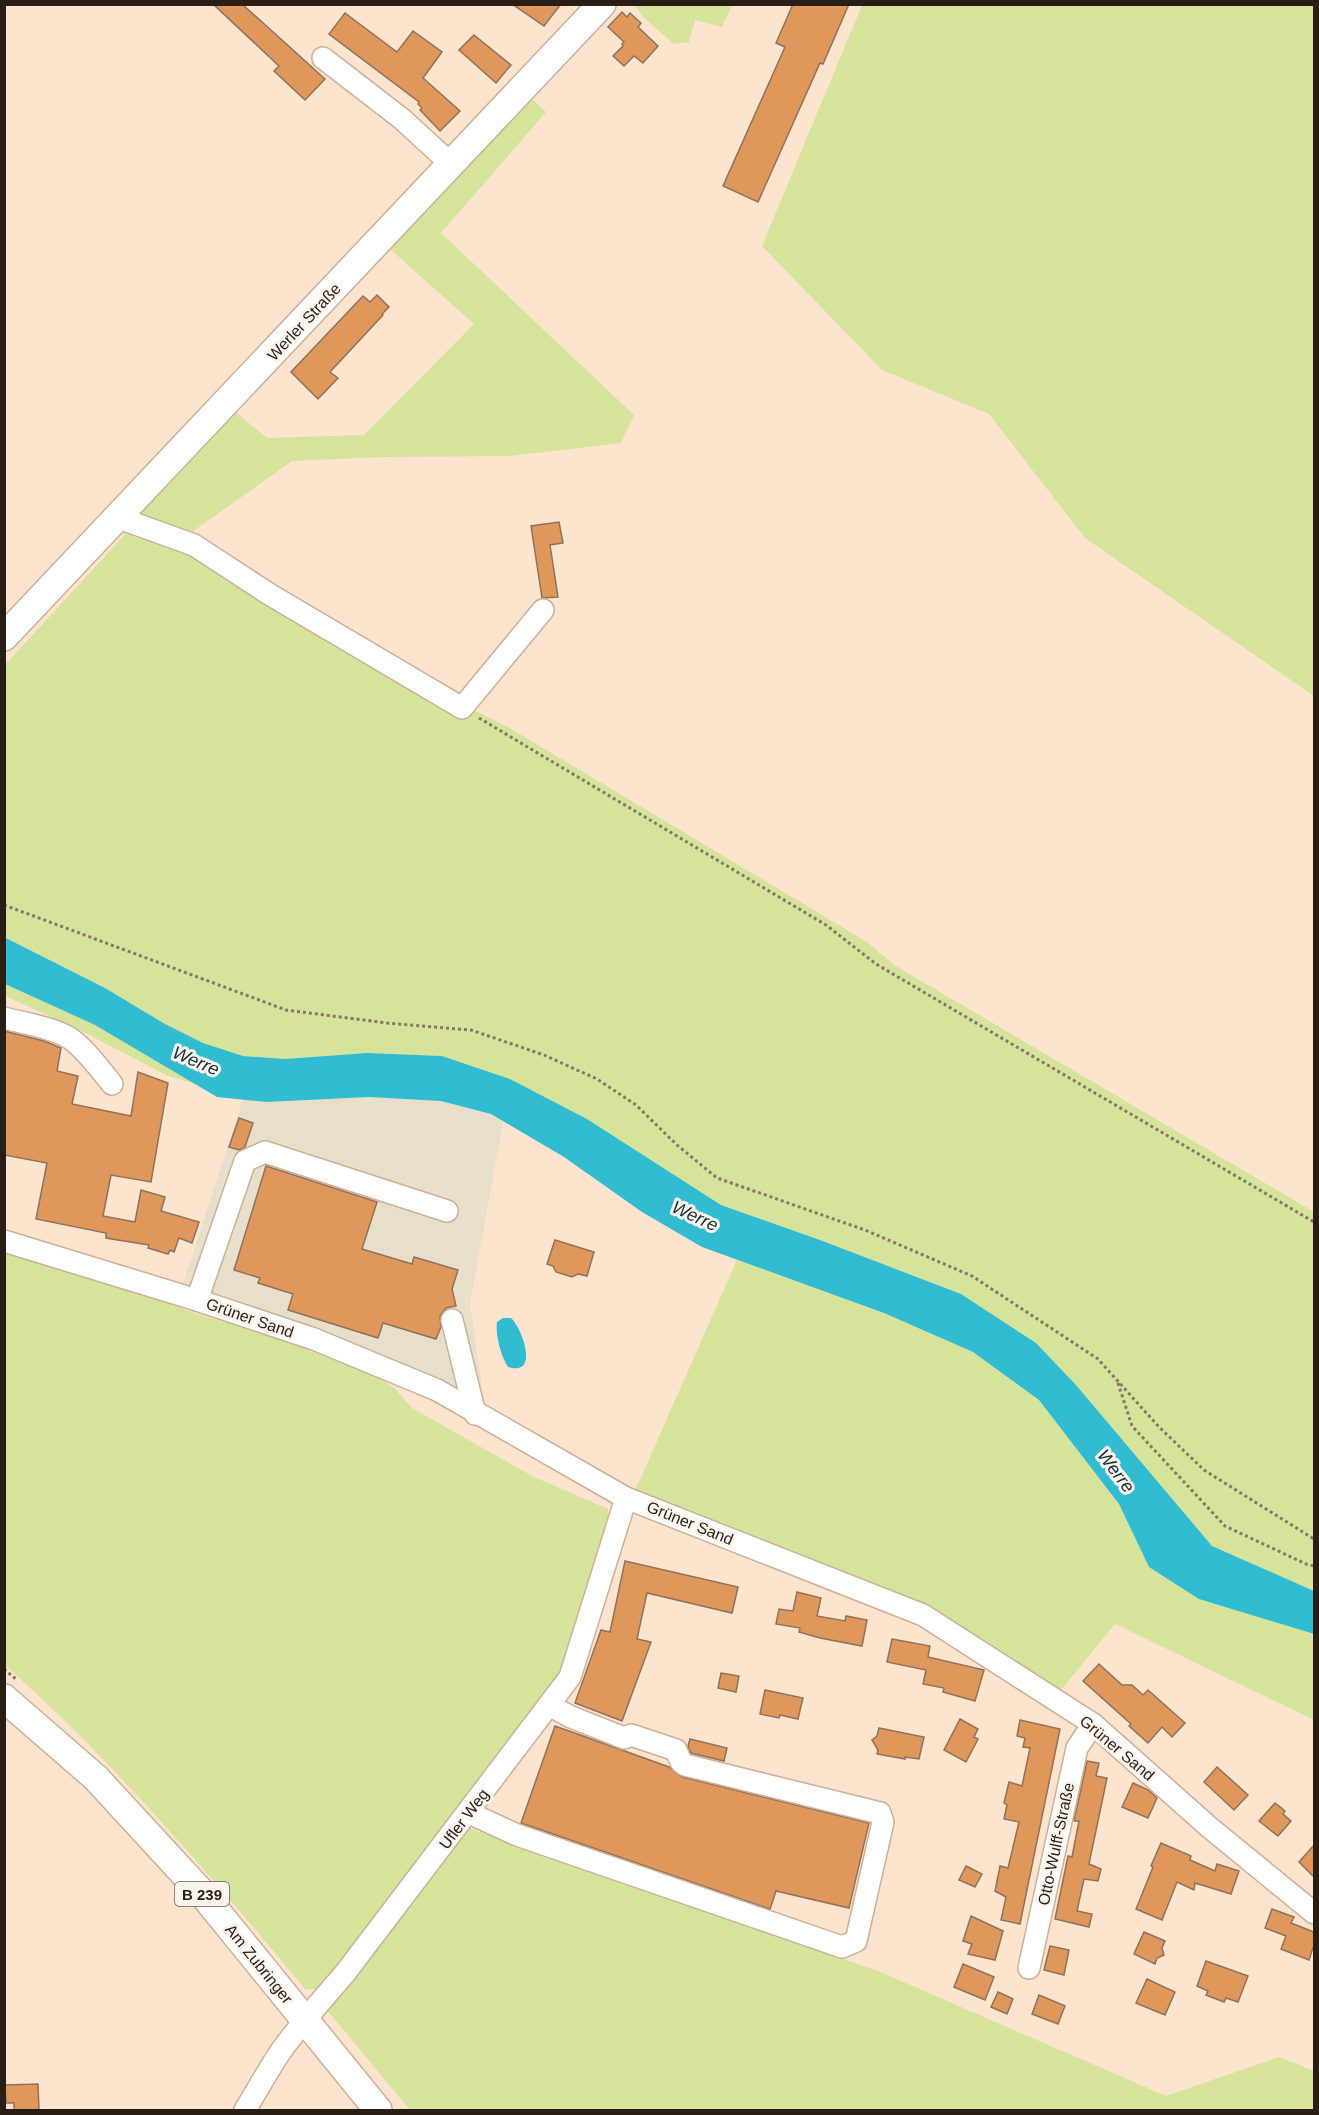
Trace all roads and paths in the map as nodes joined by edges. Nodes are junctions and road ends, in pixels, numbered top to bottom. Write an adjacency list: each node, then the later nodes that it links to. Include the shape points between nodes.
1 (602, 4): 3 (main road, Werler Straße)
2 (323, 58): 3 (street, via 402,119)
3 (452, 165): 4 (main road, Werler Straße)
4 (119, 518): 6 (main road, Werler Straße); 7 (street, via 194,545)
5 (543, 610): 7 (street)
6 (4, 638)
7 (462, 708): 12 (path, via 826,925 876,964)
8 (4, 905): 16 (path, via 286,1010 471,1030 544,1055 597,1078 636,1105 717,1178 865,1230 972,1276 1098,1359)
9 (4, 1018): 10 (street, via 70,1039)
10 (112, 1084)
11 (447, 1211): 14 (street, via 265,1152 245,1161)
12 (1314, 1222)
13 (4, 1241): 14 (street, Grüner Sand)
14 (197, 1300): 17 (street, Grüner Sand, via 324,1344 437,1390)
15 (452, 1320): 17 (street)
16 (1117, 1380): 19 (path, via 1204,1470); 20 (path, via 1132,1426 1225,1526)
17 (475, 1414): 18 (street, Grüner Sand)
18 (626, 1498): 22 (street, Ufler Weg, via 570,1677); 23 (street, Grüner Sand, via 923,1615)
19 (1314, 1539)
20 (1314, 1566)
21 (4, 1698): 27 (main road, Am Zubringer / B 239, via 96,1778 201,1892)
22 (549, 1705): 24 (street, Ufler Weg); 24 (street, via 624,1738 631,1735 676,1750 685,1765 880,1813 883,1822 856,1941 842,1947 517,1835)
23 (1093, 1724): 25 (street, Grüner Sand); 26 (street, Otto-Wulff-Straße, via 1077,1748)
24 (469, 1813): 27 (street, Ufler Weg)
25 (1314, 1913)
26 (1029, 1968)
27 (305, 2020): 28 (street, Ufler Weg); 29 (main road, Am Zubringer / B 239)
28 (245, 2110)
29 (378, 2110)

